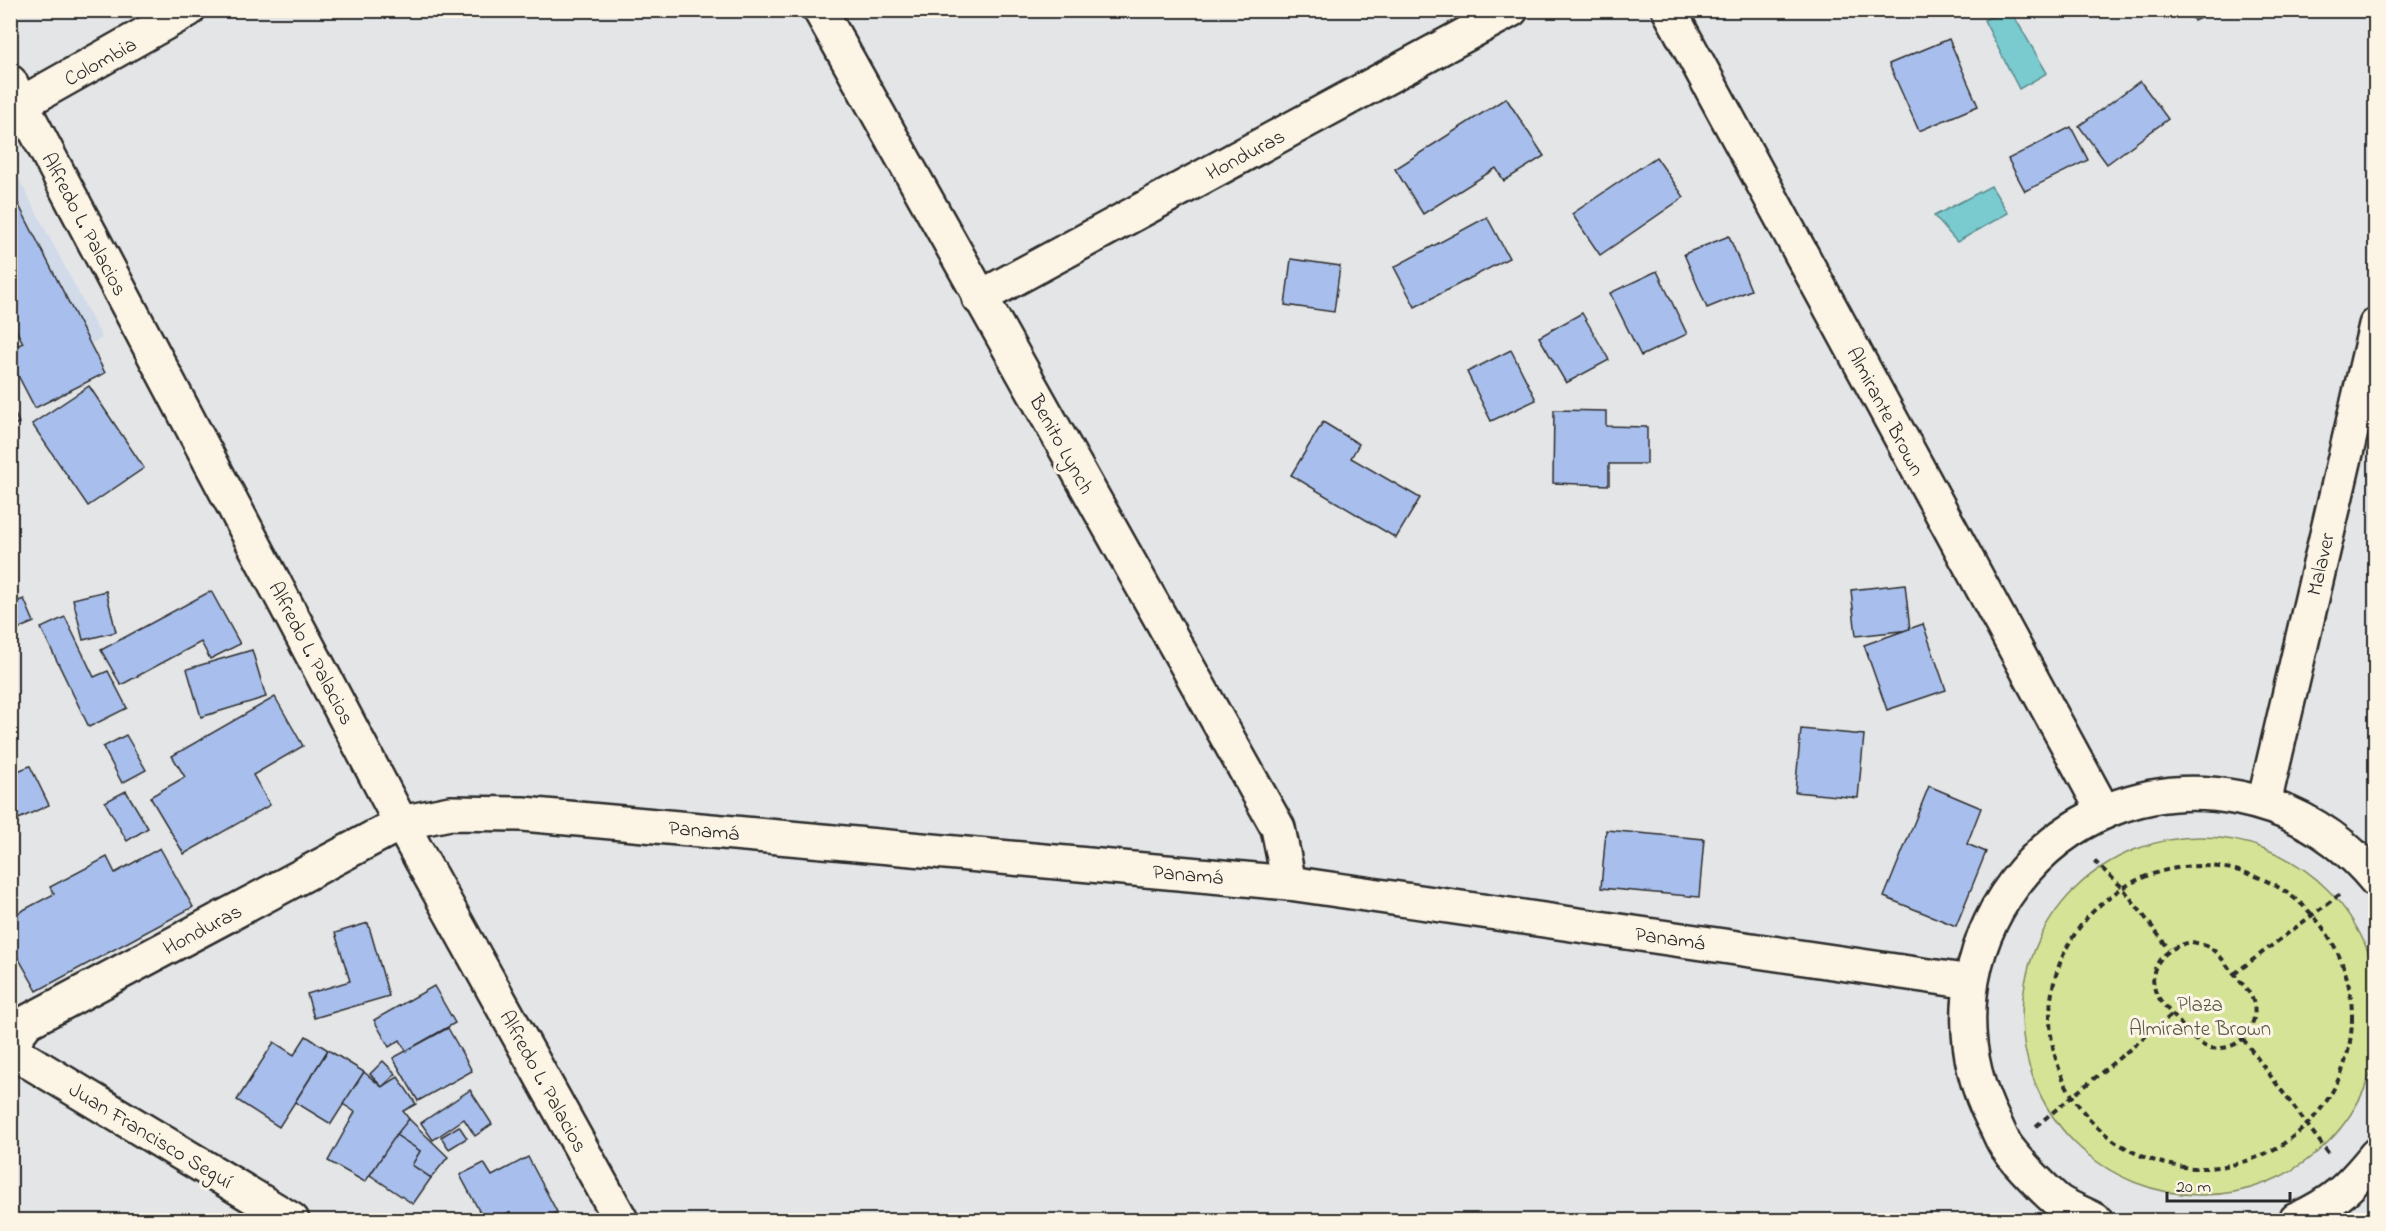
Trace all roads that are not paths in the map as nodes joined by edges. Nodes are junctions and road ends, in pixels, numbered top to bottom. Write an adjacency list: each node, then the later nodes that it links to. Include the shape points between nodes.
1 (188, 10): 5 (street, Colombia)
2 (820, 10): 6 (street, Benito Lynch)
3 (1511, 10): 6 (street, Honduras)
4 (1669, 10): 9 (street, Almirante Brown)
5 (14, 99): 10 (street, Alfredo L. Palacios)
6 (979, 298): 12 (street, Benito Lynch, via 1278,828)
7 (2376, 325): 8 (street, Malaver)
8 (2264, 803): 9 (street, via 2211,792 2156,795); 11 (street, via 2303,819 2338,842)
9 (2104, 812): 13 (street, via 2065,833 2021,873 1988,924)
10 (401, 823): 12 (street, Panamá, via 450,813 523,814); 14 (street, Honduras, via 27,1022); 19 (street, Alfredo L. Palacios)
11 (2372, 876)
12 (1289, 883): 13 (street, Panamá)
13 (1971, 982): 20 (street, via 1968,1040 1981,1097 2008,1148 2058,1201)
14 (10, 1044)
15 (10, 1050): 18 (street, Juan Francisco Seguí)
16 (2376, 1155): 17 (street)
17 (2318, 1216)
18 (292, 1221)
19 (621, 1221)
20 (2095, 1221)

